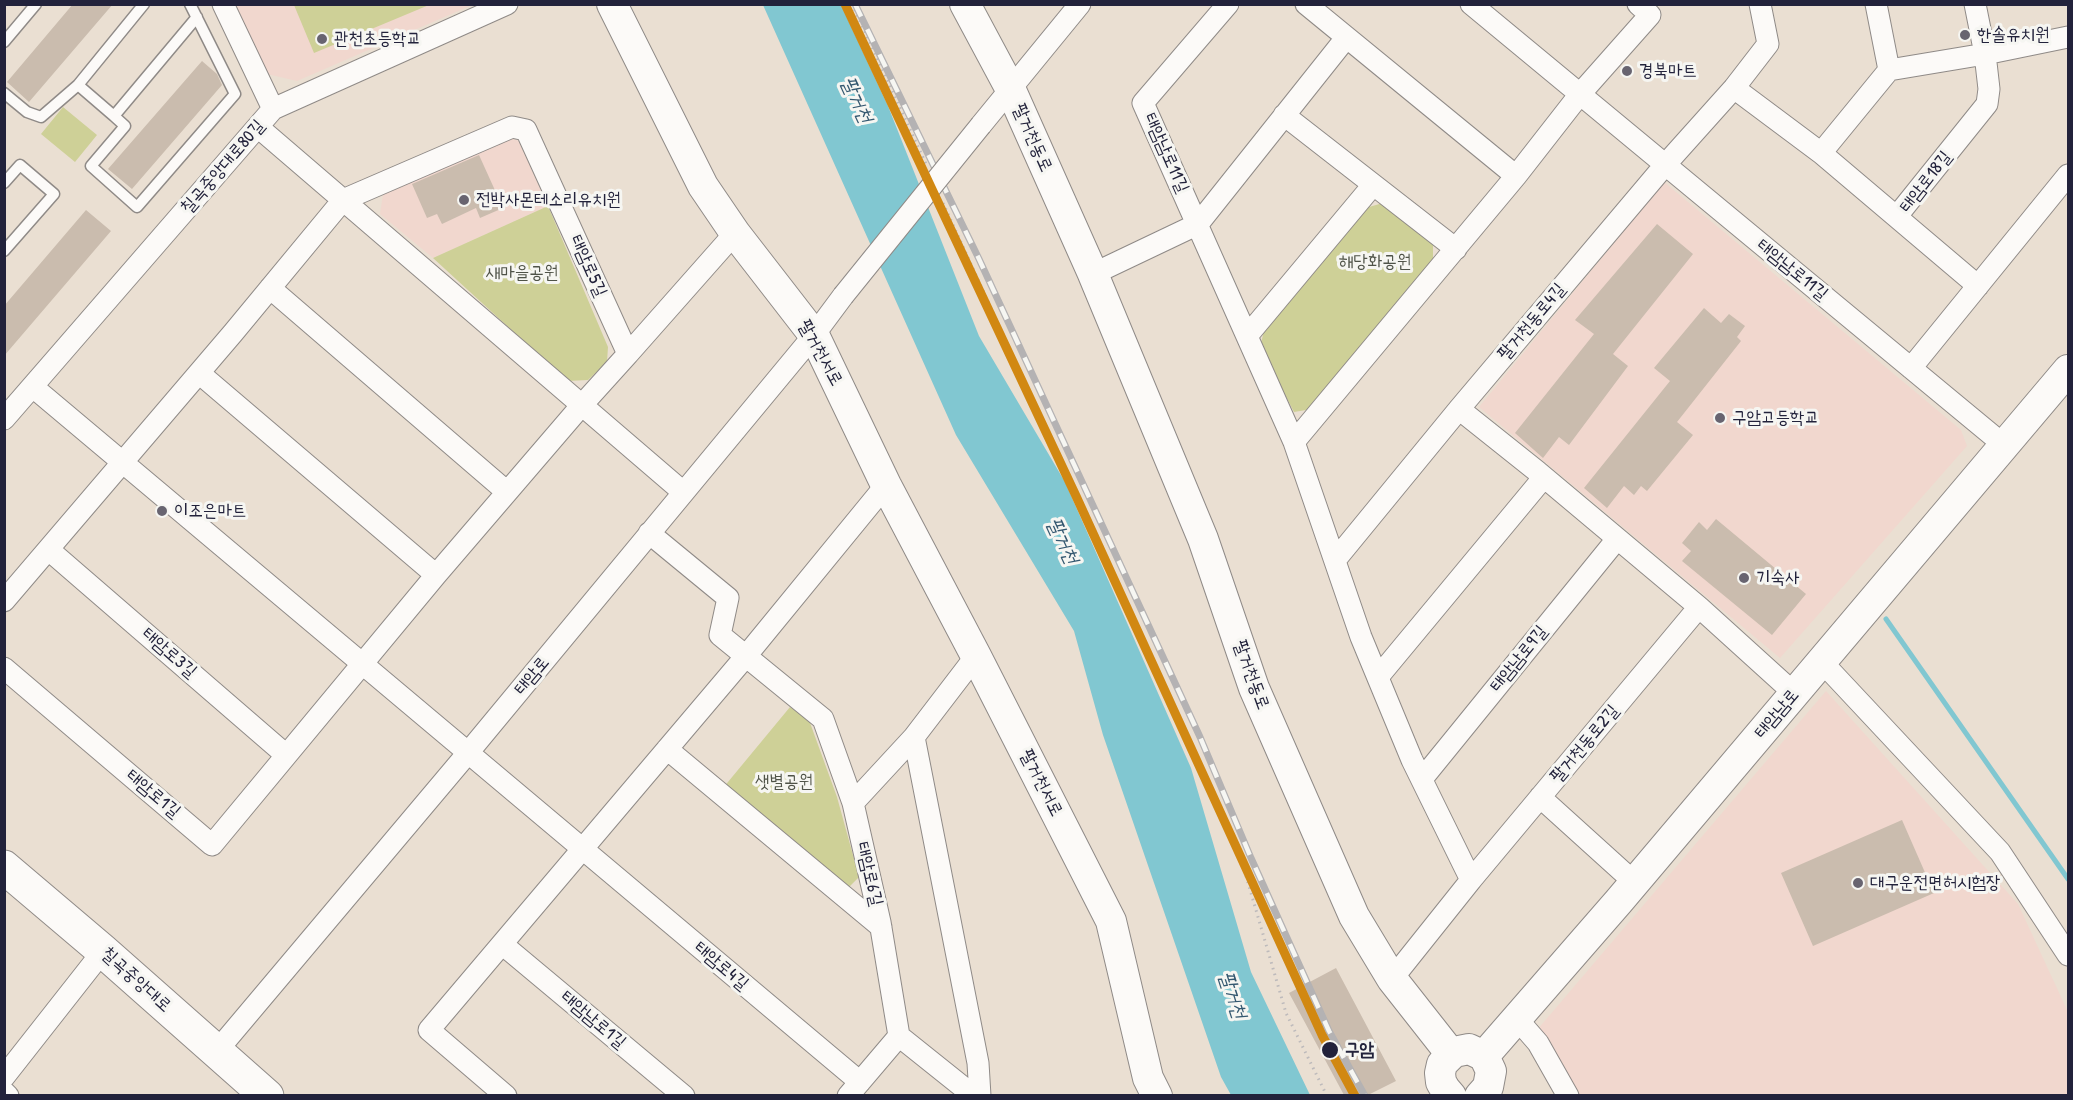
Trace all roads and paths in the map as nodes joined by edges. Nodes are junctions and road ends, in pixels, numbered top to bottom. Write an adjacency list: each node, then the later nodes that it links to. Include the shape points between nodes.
1 (36, 4): 20 (lane)
2 (144, 4): 23 (lane)
3 (190, 4): 17 (lane)
4 (223, 4): 28 (street)
5 (507, 4): 28 (street, 칠곡중앙대로80길)
6 (612, 4): 43 (main road, 팔거천서로, via 703,186)
7 (852, 4): 33 (path)
8 (965, 4): 24 (main road, 팔거천동로)
9 (1080, 4): 24 (street)
10 (1228, 4): 42 (street, 태암남로11길, via 1143,103)
11 (1306, 4): 19 (street)
12 (1471, 4): 27 (street, 태암남로11길)
13 (1760, 4): 25 (street, 팔거천동로4길, via 1768,44)
14 (1876, 4): 22 (street)
15 (1975, 4): 21 (street, 태암로18길)
16 (1645, 8): 27 (street)
17 (197, 17): 30 (lane); 30 (lane, via 235,94 137,207 91,166 125,126)
18 (2068, 37): 21 (street)
19 (1346, 38): 29 (street); 36 (street)
20 (4, 42)
21 (1985, 54): 22 (street); 41 (street, 태암로18길, via 1987,104)
22 (1889, 70): 32 (street)
23 (78, 85): 26 (lane, via 41,117); 30 (lane)
24 (1010, 88): 46 (main road, 팔거천동로); 49 (street, 태암로, bridge)
25 (1734, 88): 32 (street); 34 (street, 팔거천동로4길)
26 (4, 93)
27 (1580, 94): 34 (street, 태암남로11길); 36 (street)
28 (273, 109): 31 (street, 칠곡중앙대로80길)
29 (1284, 115): 38 (street); 42 (street)
30 (114, 116)
31 (258, 127): 40 (street); 55 (street, 칠곡중앙대로80길)
32 (1821, 153): 41 (street)
33 (926, 164)
34 (1665, 165): 52 (street, 태암남로11길); 57 (street, 팔거천동로4길)
35 (2068, 175): 47 (street)
36 (1516, 176): 44 (street)
37 (4, 183): 45 (lane, via 20,165 54,194)
38 (1373, 185): 44 (street); 50 (street)
39 (940, 196): 111 (path, via 1219,808 1242,862 1286,1013)
40 (343, 200): 48 (street, 태암로5길); 51 (street, 태암로5길, via 513,127 526,130); 56 (street)
41 (1897, 216): 47 (street, 태암로18길)
42 (1198, 224): 46 (street); 50 (street)
43 (735, 233): 49 (main road, 팔거천서로); 51 (street)
44 (1456, 249): 59 (street)
45 (4, 251)
46 (1093, 274): 95 (main road, 팔거천동로, via 1203,539 1254,688 1306,812 1353,916)
47 (1978, 286): 52 (street)
48 (270, 288): 54 (street, 태암로5길); 64 (street)
49 (814, 335): 63 (main road, 팔거천서로); 65 (street, 태암로)
50 (1247, 336): 59 (street)
51 (628, 354): 56 (street)
52 (1911, 368): 60 (street, 태암남로11길)
53 (2068, 370): 60 (main road, 태암남로)
54 (199, 373): 61 (street); 70 (street)
55 (33, 387): 58 (street, 칠곡중앙대로80길); 61 (street)
56 (581, 406): 64 (street); 65 (street)
57 (1459, 409): 62 (street); 69 (street, 팔거천동로4길)
58 (4, 420)
59 (1294, 442): 69 (street)
60 (2004, 445): 75 (main road, 태암남로)
61 (124, 462): 68 (street); 76 (street)
62 (1544, 477): 67 (street); 78 (street)
63 (886, 485): 73 (street); 74 (main road, 팔거천서로)
64 (507, 492): 70 (street)
65 (683, 492): 66 (street, 태암로)
66 (649, 533): 73 (street, 태암로6길, via 728,598 720,635); 82 (street, 태암로)
67 (1617, 539): 72 (street); 84 (street, 태암남로9길)
68 (49, 550): 71 (street); 83 (street, 태암로3길)
69 (1336, 559): 78 (street)
70 (436, 576): 76 (street)
71 (4, 601)
72 (1699, 607): 79 (street); 85 (street, 팔거천동로2길)
73 (746, 656): 81 (street); 86 (street, 태암로6길, via 823,719)
74 (976, 656): 80 (street); 110 (main road, 팔거천서로, via 1111,921 1148,1078)
75 (1822, 662): 79 (main road, 태암남로); 94 (street, via 2000,852)
76 (362, 664): 82 (street); 83 (street)
77 (4, 668): 83 (street, 태암로1길, via 212,845)
78 (1378, 677): 84 (street)
79 (1795, 694): 90 (main road, 태암남로)
80 (914, 737): 86 (street); 109 (street, via 978,1063)
81 (668, 749): 87 (street); 91 (street)
82 (467, 754): 87 (street, 태암로4길); 98 (street, 태암로)
83 (286, 755)
84 (1422, 779): 89 (street)
85 (1540, 797): 89 (street, 팔거천동로2길); 90 (street)
86 (853, 803): 91 (street, 태암로6길)
87 (582, 850): 92 (street); 102 (street, 태암로4길)
88 (4, 867): 93 (main road, 칠곡중앙대로)
89 (1471, 880): 95 (street, 팔거천동로2길)
90 (1634, 882): 96 (main road, 태암남로)
91 (881, 927): 97 (street, 태암로6길)
92 (502, 945): 106 (street, via 429,1030); 107 (street, 태암남로1길)
93 (103, 951): 98 (main road, 칠곡중앙대로); 101 (street)
94 (2068, 956)
95 (1392, 980): 99 (main road, 팔거천동로)
96 (1518, 1020): 100 (main road, 태암남로); 114 (street, via 1538,1043)
97 (899, 1036): 102 (street); 108 (street)
98 (216, 1052): 105 (main road, 칠곡중앙대로)
99 (1451, 1053): 100 (main road, via 1470,1049); 112 (main road, via 1440,1073 1441,1082)
100 (1484, 1056): 113 (main road, via 1491,1079)
101 (4, 1077)
102 (854, 1089)
103 (4, 1092): 104 (street)
104 (8, 1095)
105 (267, 1095)
106 (506, 1095)
107 (684, 1095)
108 (974, 1095)
109 (980, 1095)
110 (1157, 1095)
111 (1327, 1095)
112 (1451, 1095)
113 (1480, 1095)
114 (1568, 1095)

